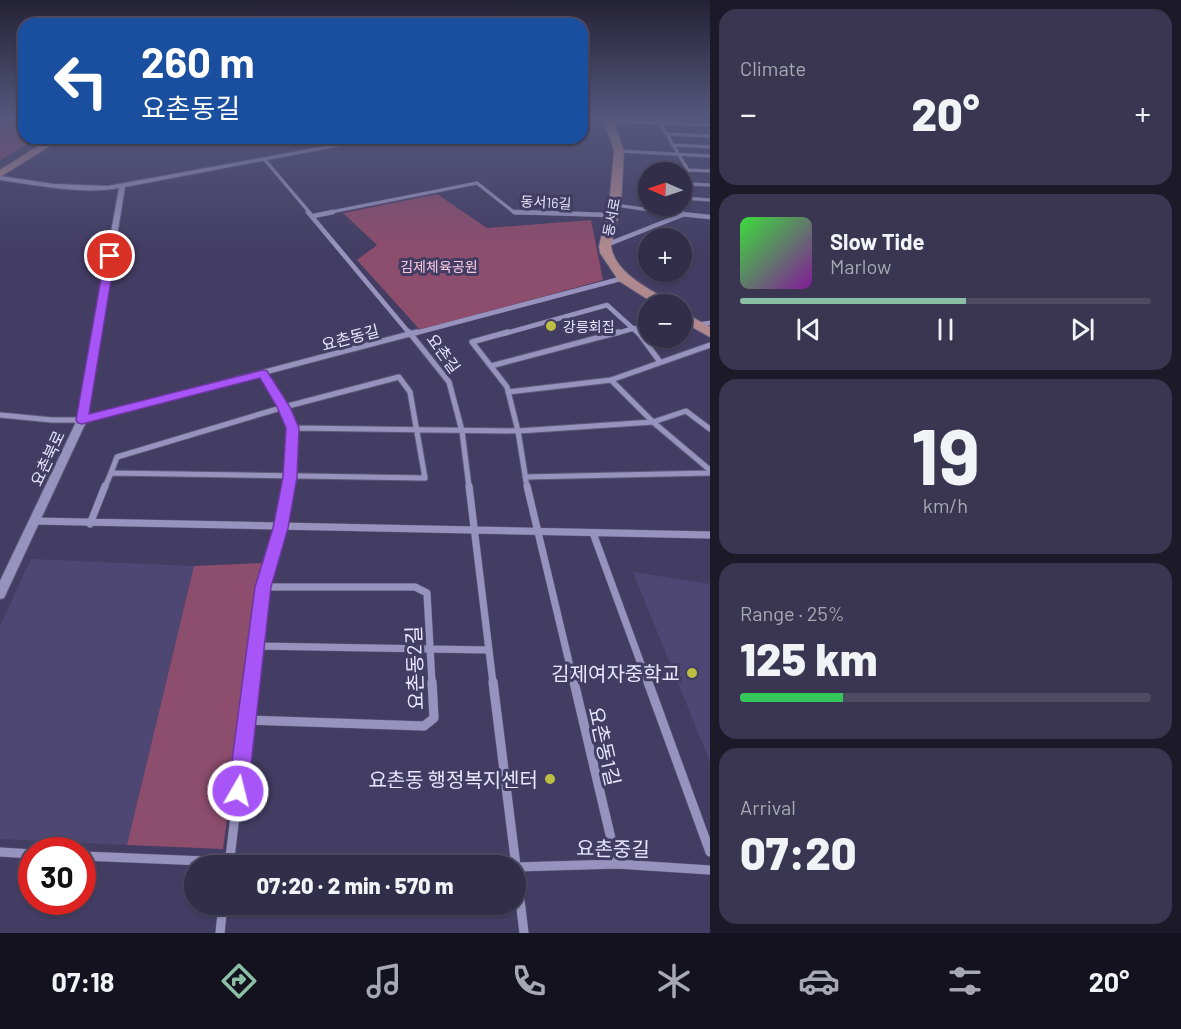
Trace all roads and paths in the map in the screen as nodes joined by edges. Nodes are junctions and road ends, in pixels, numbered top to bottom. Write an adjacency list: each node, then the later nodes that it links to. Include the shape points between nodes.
1 (22, 162): 7 (main road)
2 (257, 162): 10 (street)
3 (266, 162): 15 (street, 요촌길)
4 (618, 162): 13 (main road, 동서로)
5 (692, 170): 6 (street)
6 (710, 171)
7 (0, 176): 10 (street, via 34,184 90,189)
8 (692, 184): 9 (street)
9 (710, 185)
10 (122, 186): 34 (street, 요촌북로)
11 (692, 199): 12 (street)
12 (710, 200)
13 (613, 210): 14 (street, 동서16길); 15 (street, 동서16길, via 515,213 477,183); 19 (main road, 동서로)
14 (638, 212)
15 (313, 216): 25 (street, 요촌길)
16 (680, 216): 19 (street, 동서로, via 636,237)
17 (692, 216): 18 (street, 동서16길)
18 (710, 217)
19 (605, 246): 20 (main road, 동서로)
20 (624, 278): 21 (main road, 동서로); 25 (street, 요촌동길)
21 (649, 294)
22 (703, 324): 24 (main road)
23 (635, 328): 27 (street, 요촌동1길); 28 (street); 28 (street, 요촌동1길, via 607,304 472,342)
24 (710, 333)
25 (412, 334): 29 (street, 요촌동길); 39 (street, 요촌길, via 449,382)
26 (710, 345): 27 (street)
27 (660, 362): 30 (street)
28 (491, 366): 31 (street, 요촌동1길)
29 (263, 373): 32 (street); 34 (street, 요촌동길)
30 (611, 380): 31 (street); 35 (street)
31 (508, 392): 40 (street, 요촌동1길)
32 (284, 407): 36 (street); 38 (street, via 399,377 410,392); 42 (street, via 117,457)
33 (0, 415): 34 (street, 요촌동길)
34 (82, 420): 45 (street, 요촌북로)
35 (652, 422): 37 (street, via 686,411); 40 (street); 41 (street)
36 (293, 428): 38 (street); 43 (street)
37 (710, 429)
38 (416, 430): 39 (street); 43 (street, via 425,478)
39 (462, 431): 40 (street); 48 (street, 요촌길)
40 (518, 431): 44 (street, 요촌동1길)
41 (710, 471): 44 (street)
42 (110, 473): 43 (street); 46 (street)
43 (290, 477): 47 (street)
44 (525, 477): 49 (street, 요촌동1길)
45 (34, 521): 46 (street); 53 (street, 요촌북로)
46 (90, 524): 47 (street)
47 (280, 528): 48 (street); 52 (street)
48 (475, 530): 49 (street); 56 (street, 요촌길)
49 (537, 530): 50 (street); 65 (street, 요촌동1길)
50 (593, 533): 51 (street); 59 (street)
51 (710, 535)
52 (263, 587): 54 (street); 55 (street, 요촌동2길, via 415,587 427,593)
53 (0, 594)
54 (256, 646): 55 (street); 57 (street)
55 (431, 649): 56 (street); 57 (street, 요촌동2길, via 434,718 424,726)
56 (489, 650): 62 (street, 요촌길)
57 (248, 720): 61 (street)
58 (0, 852): 60 (street)
59 (710, 852)
60 (18, 853)
61 (230, 855)
62 (515, 855)
63 (96, 857): 64 (street)
64 (184, 862)
65 (616, 864): 66 (street, 요촌중길); 67 (street, 요촌중길)
66 (526, 866)
67 (710, 870)
68 (222, 915): 70 (street)
69 (522, 915): 71 (street, 요촌길)
70 (220, 933)
71 (524, 933)

